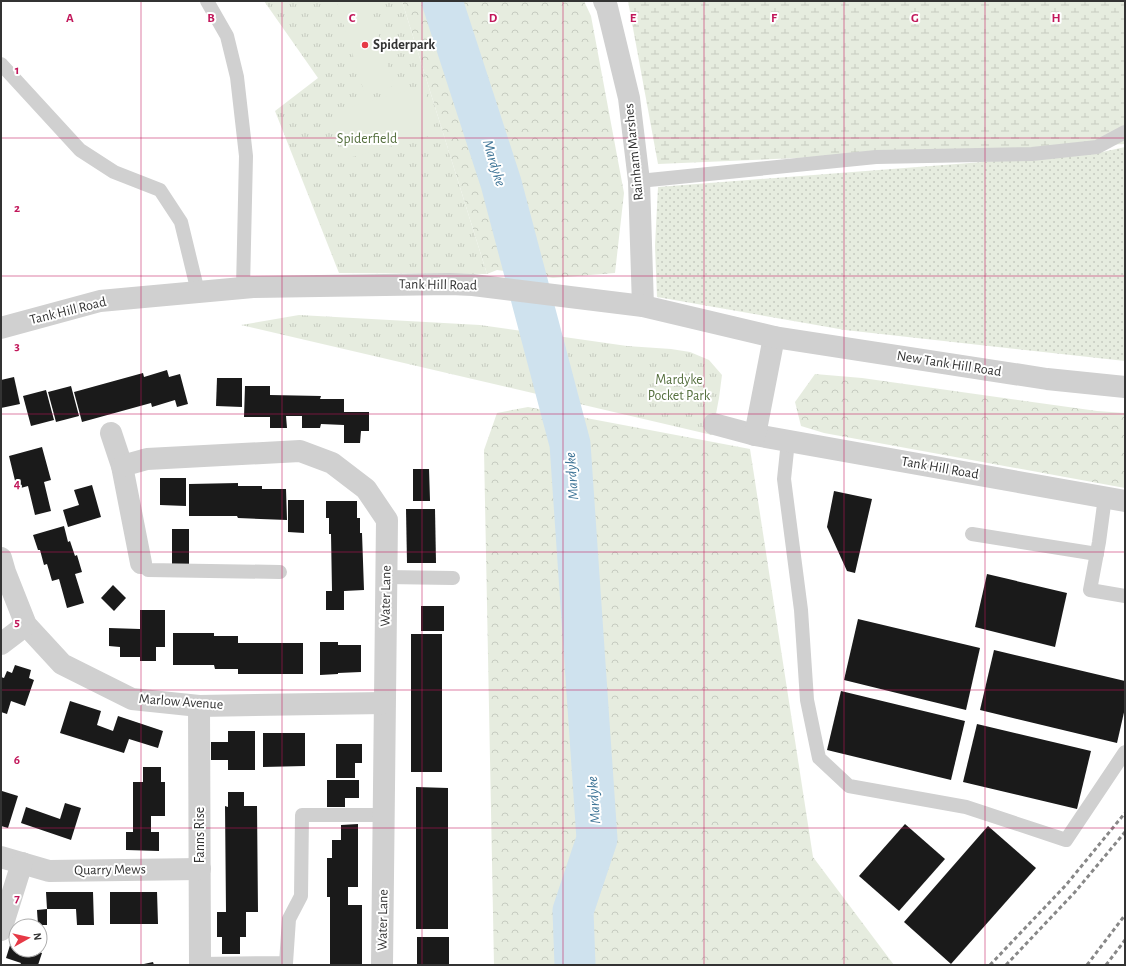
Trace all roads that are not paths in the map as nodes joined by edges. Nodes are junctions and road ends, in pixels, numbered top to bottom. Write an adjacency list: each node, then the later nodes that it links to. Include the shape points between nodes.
1 (207, 1): 6 (lane, via 227,36 237,77 246,156)
2 (604, 1): 5 (street, Rainham Marshes, via 629,98)
3 (1, 64): 7 (lane, via 80,150 114,172 160,190 181,222)
4 (1125, 132): 5 (lane, via 1098,147 1032,154 876,157)
5 (639, 181): 8 (street, Rainham Marshes)
6 (243, 288): 7 (street, Tank Hill Road); 8 (street, Tank Hill Road, via 450,284)
7 (198, 292): 9 (street, Tank Hill Road, via 100,300)
8 (643, 306): 10 (street, Tank Hill Road)
9 (1, 328)
10 (774, 337): 11 (street, New Tank Hill Road, via 1047,379); 14 (street)
11 (1125, 387)
12 (714, 424): 14 (street, Tank Hill Road)
13 (111, 433): 16 (street)
14 (755, 435): 15 (street, Tank Hill Road)
15 (788, 441): 17 (street, Tank Hill Road); 30 (lane, via 784,479 801,610 807,700 819,758 848,786 966,806 1066,840)
16 (122, 466): 21 (street); 23 (street, Water Lane, via 147,459 300,452 332,463 366,489 387,520)
17 (1115, 499): 19 (lane)
18 (972, 534): 19 (lane)
19 (1097, 554): 25 (lane, via 1090,590)
20 (1, 558): 26 (street, Marlow Avenue)
21 (141, 563): 22 (lane, via 148,570)
22 (280, 572)
23 (386, 578): 24 (lane); 28 (street, Water Lane)
24 (453, 578)
25 (1125, 596)
26 (26, 624): 27 (street); 29 (street, Marlow Avenue, via 62,664 132,699)
27 (1, 644)
28 (384, 703): 29 (street, Marlow Avenue); 31 (street, Water Lane)
29 (199, 706): 34 (street, Fanns Rise)
30 (1125, 752)
31 (384, 815): 36 (lane, via 302,815 301,896 288,919 286,962); 37 (street, Water Lane)
32 (1, 857): 33 (street, Quarry Mews)
33 (22, 863): 34 (street, Quarry Mews, via 49,871); 35 (street)
34 (200, 869): 36 (street, Fanns Rise)
35 (1, 930)
36 (200, 964)
37 (382, 965)

